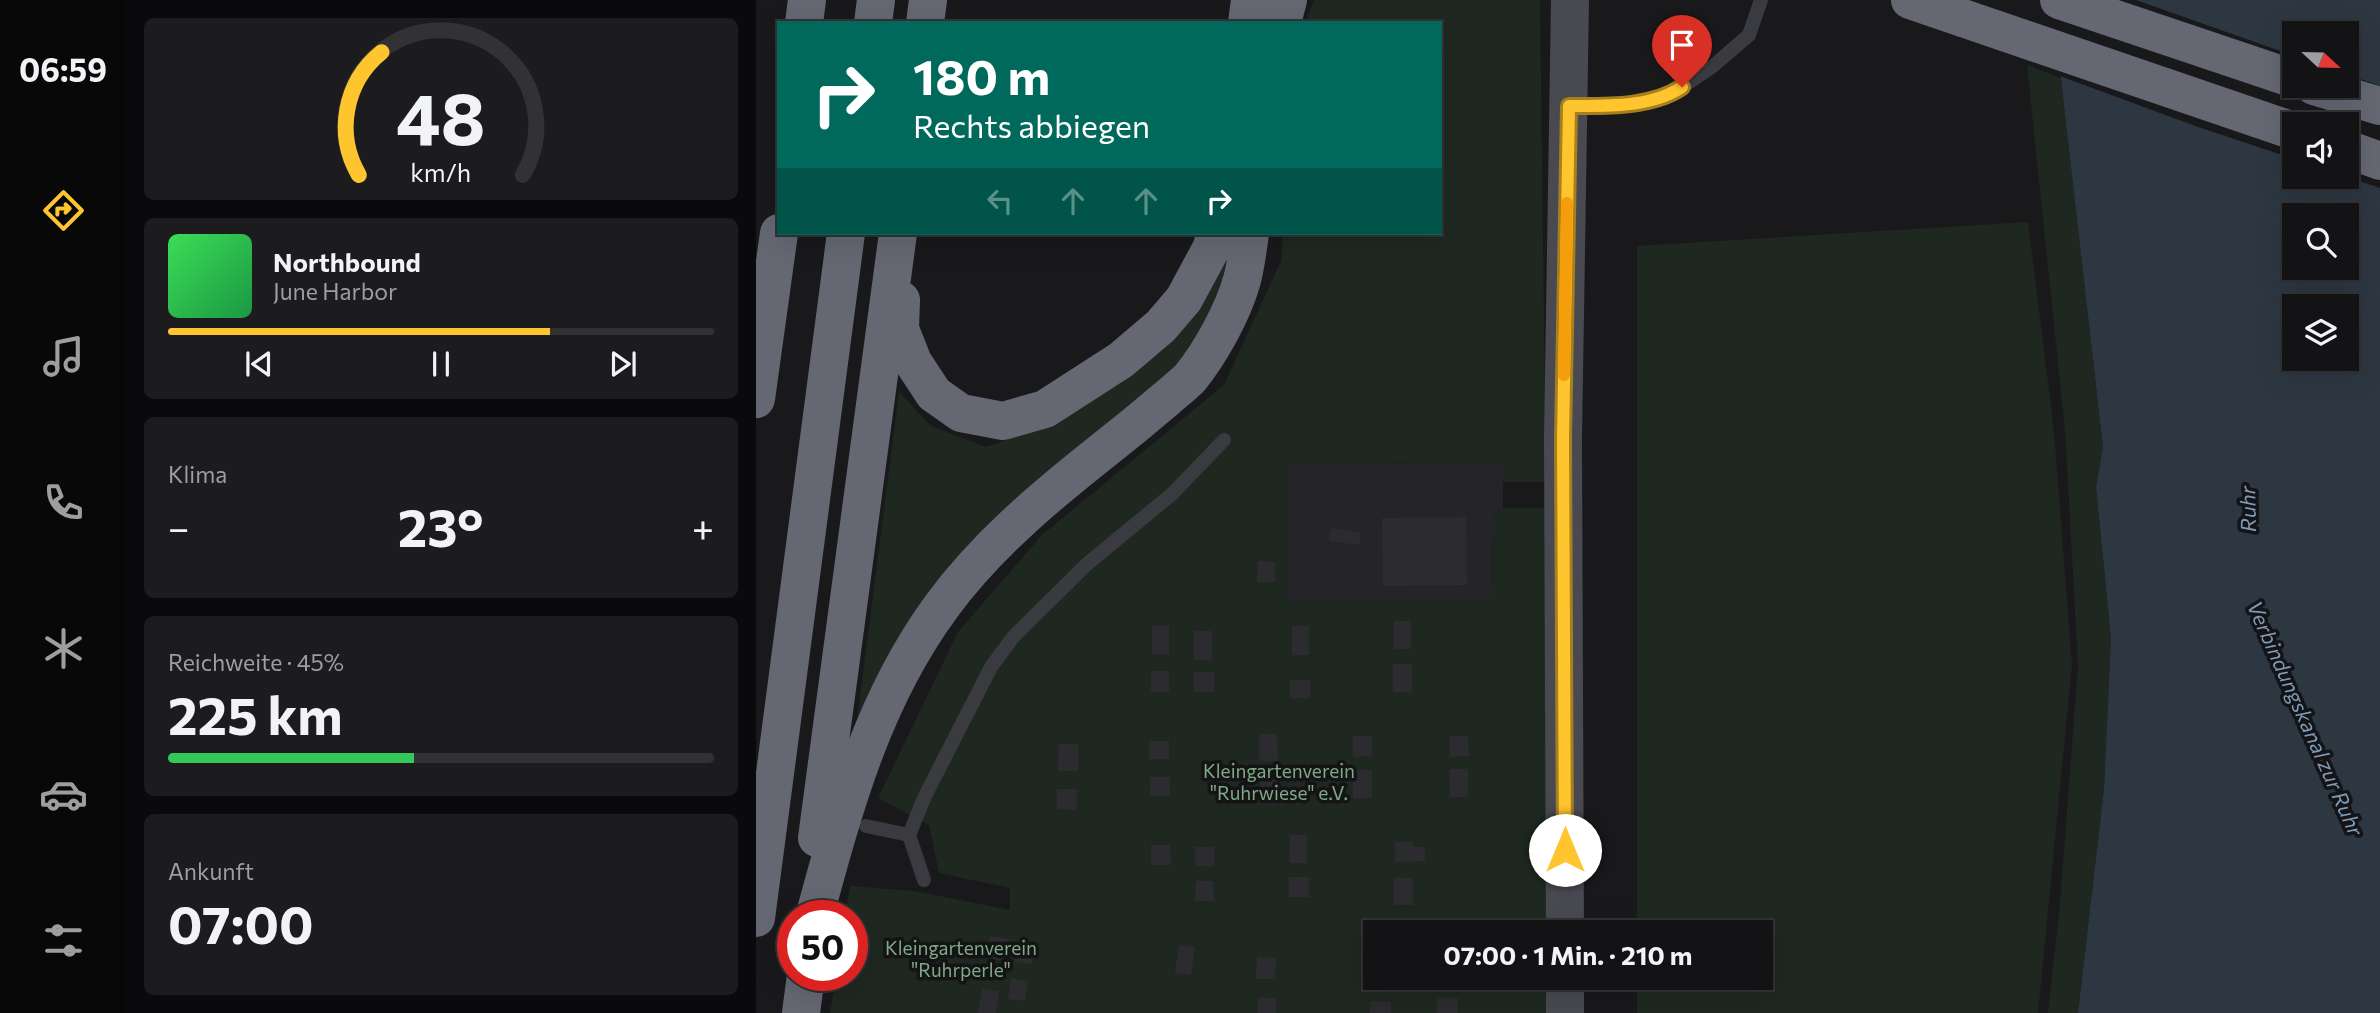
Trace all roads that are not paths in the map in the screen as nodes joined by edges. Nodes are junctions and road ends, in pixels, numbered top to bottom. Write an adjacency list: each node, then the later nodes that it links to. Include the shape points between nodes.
1 (794, 0): 11 (highway)
2 (807, 0): 12 (highway)
3 (876, 0): 13 (highway)
4 (928, 0): 14 (highway)
5 (1250, 0): 15 (highway)
6 (1288, 0): 16 (highway)
7 (1570, 0): 19 (main road)
8 (1761, 0): 19 (lane, via 1749,35 1666,98)
9 (1910, 0): 21 (highway)
10 (2059, 0): 17 (highway)
11 (793, 21)
12 (804, 21)
13 (873, 21)
14 (925, 21)
15 (1247, 21)
16 (1283, 21)
17 (2282, 75)
18 (2354, 98): 20 (highway)
19 (1569, 106): 38 (main road, via 1563,439)
20 (2380, 106)
21 (2282, 127)
22 (2359, 153): 23 (highway)
23 (2380, 161)
24 (779, 235): 30 (highway)
25 (846, 235): 37 (highway)
26 (898, 235): 35 (highway, via 817,834)
27 (905, 235): 28 (highway, via 900,329 913,362 934,394 961,413 1003,421 1045,409 1121,360 1161,326 1184,299)
28 (1215, 235)
29 (1250, 235): 36 (highway, via 1241,280 1223,326 1189,378 1037,503 983,556 903,664 864,749)
30 (756, 399)
31 (1224, 440): 33 (lane, via 1172,494 1087,564 1014,636 991,667)
32 (866, 826): 33 (lane)
33 (909, 835): 34 (lane)
34 (924, 880)
35 (815, 900)
36 (819, 900)
37 (756, 918)
38 (1565, 920)
39 (1565, 990): 42 (main road)
40 (804, 991): 41 (highway)
41 (801, 1013)
42 (1565, 1013)

